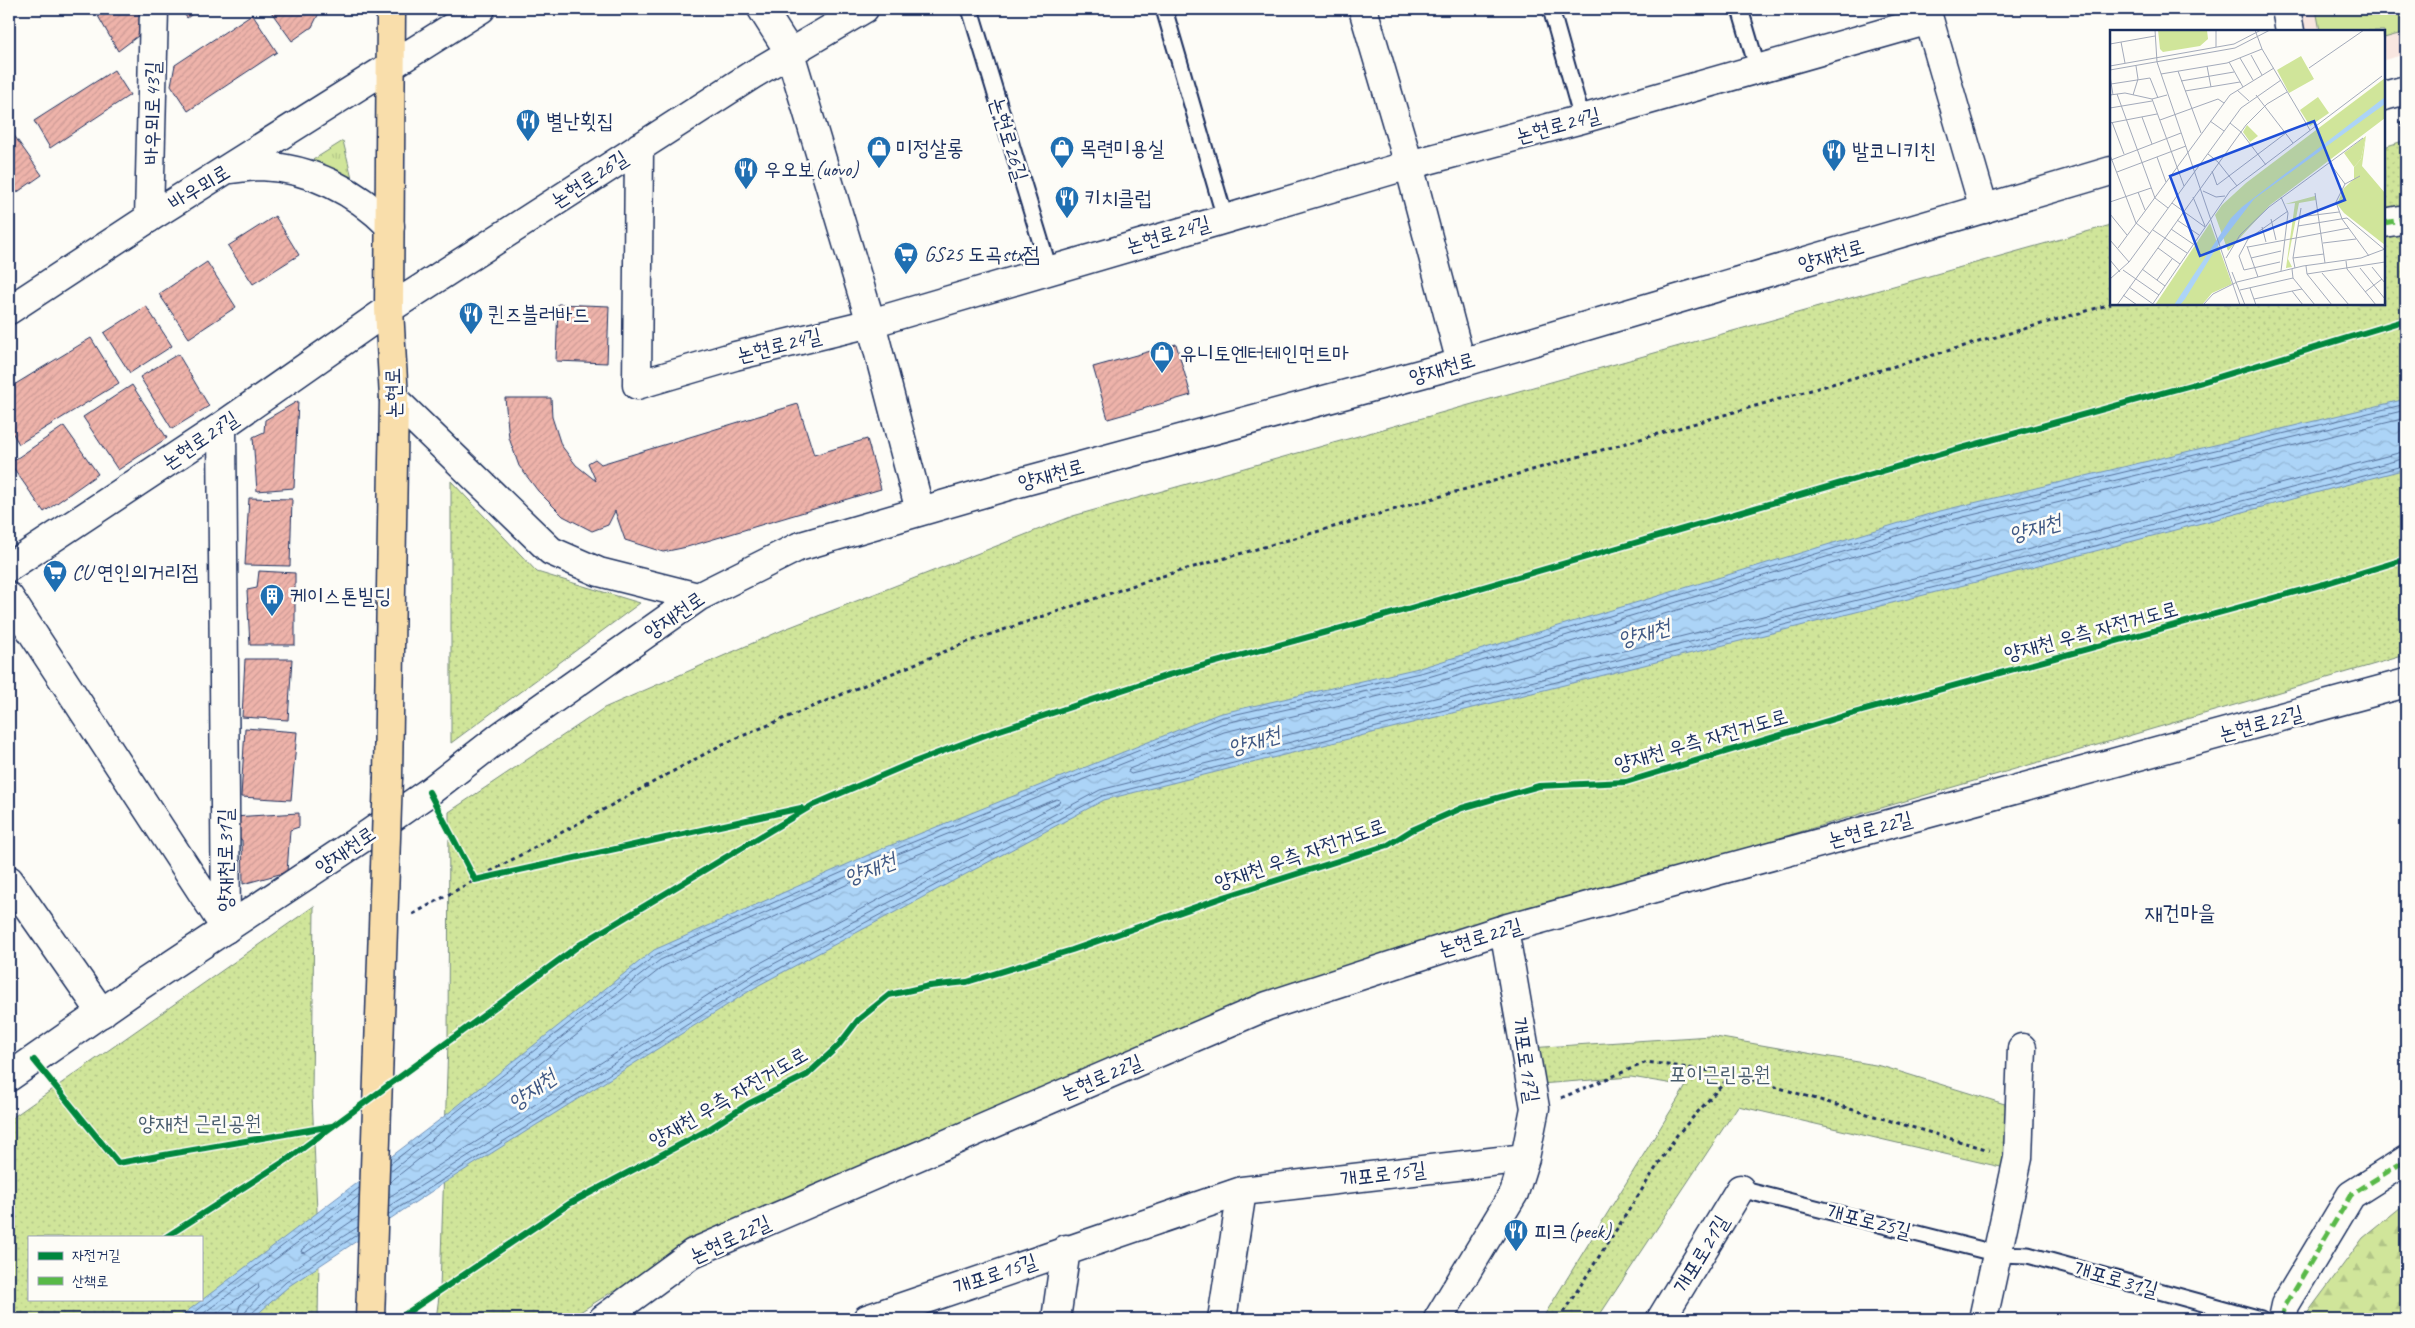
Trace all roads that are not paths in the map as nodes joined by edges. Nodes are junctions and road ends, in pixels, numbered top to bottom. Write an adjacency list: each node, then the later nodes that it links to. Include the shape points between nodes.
1 (154, 9): 25 (street, 바우뫼로43길)
2 (391, 9): 15 (main road, 논현로)
3 (481, 9): 15 (street, 바우뫼로)
4 (762, 9): 14 (street)
5 (864, 9): 14 (street, 논현로26길)
6 (970, 9): 30 (lane, 논현로26길)
7 (1164, 9): 26 (lane)
8 (1363, 9): 21 (street)
9 (1550, 9): 19 (lane)
10 (1740, 9): 16 (lane)
11 (2286, 9): 13 (street)
12 (1927, 14): 16 (street, 논현로24길); 24 (street)
13 (2290, 30)
14 (790, 53): 20 (street, 논현로26길); 33 (street)
15 (390, 67): 22 (street, 바우뫼로); 29 (main road, 논현로)
16 (1758, 70): 19 (street, 논현로24길)
17 (2406, 90): 18 (street)
18 (2385, 96)
19 (1582, 119): 21 (street, 논현로24길)
20 (638, 147): 31 (street, 논현로26길); 33 (street, 논현로24길, via 637,385 735,356)
21 (1409, 165): 26 (street, 논현로24길); 34 (street)
22 (229, 169): 25 (street, 바우뫼로); 29 (street, via 260,166 292,170 340,186 373,209)
23 (2110, 171): 24 (street, 양재천로)
24 (1984, 209): 34 (street, 양재천로)
25 (150, 218): 32 (street, 바우뫼로)
26 (1225, 218): 30 (street, 논현로24길)
27 (2406, 219): 28 (street)
28 (2385, 223)
29 (390, 226): 31 (main road, 논현로)
30 (1048, 269): 33 (street, 논현로24길)
31 (389, 308): 35 (main road, 논현로); 36 (street, 논현로27길)
32 (9, 310)
33 (871, 323): 37 (street)
34 (1460, 363): 37 (street, 양재천로)
35 (394, 399): 40 (street, via 551,551 599,572); 55 (main road, 논현로, bridge, via 388,777)
36 (222, 426): 38 (street, 논현로27길); 43 (street, 양재천로31길)
37 (920, 511): 40 (street, 양재천로, via 798,547)
38 (9, 567)
39 (9, 597): 43 (street, 양재천로31길)
40 (698, 597): 43 (street, 양재천로, via 501,736 429,792)
41 (2406, 686): 44 (street, 논현로22길)
42 (9, 880): 45 (street)
43 (226, 929): 45 (street, 양재천로)
44 (1504, 929): 48 (street, 개포로17길, via 1535,1108); 56 (street, 논현로22길, via 1266,1006 693,1253)
45 (102, 1013): 47 (street, 양재천로)
46 (2022, 1048): 53 (street, via 2018,1158)
47 (9, 1077)
48 (1525, 1158): 51 (street, 개포로15길); 60 (street, 개포로17길, via 1514,1193)
49 (2406, 1160): 63 (street, via 2351,1195 2285,1304)
50 (1740, 1188): 53 (lane, 개포로25길); 54 (street, 개포로21길)
51 (1242, 1190): 52 (street, 개포로15길); 59 (street)
52 (1066, 1249): 57 (street, 개포로15길); 58 (street, 개포로15길)
53 (1998, 1254): 61 (street); 62 (lane, 개포로31길, via 2028,1256)
54 (1669, 1318)
55 (370, 1319)
56 (603, 1319)
57 (867, 1319)
58 (1056, 1319)
59 (1222, 1319)
60 (1438, 1319)
61 (1983, 1319)
62 (2262, 1319)
63 (2282, 1319)

